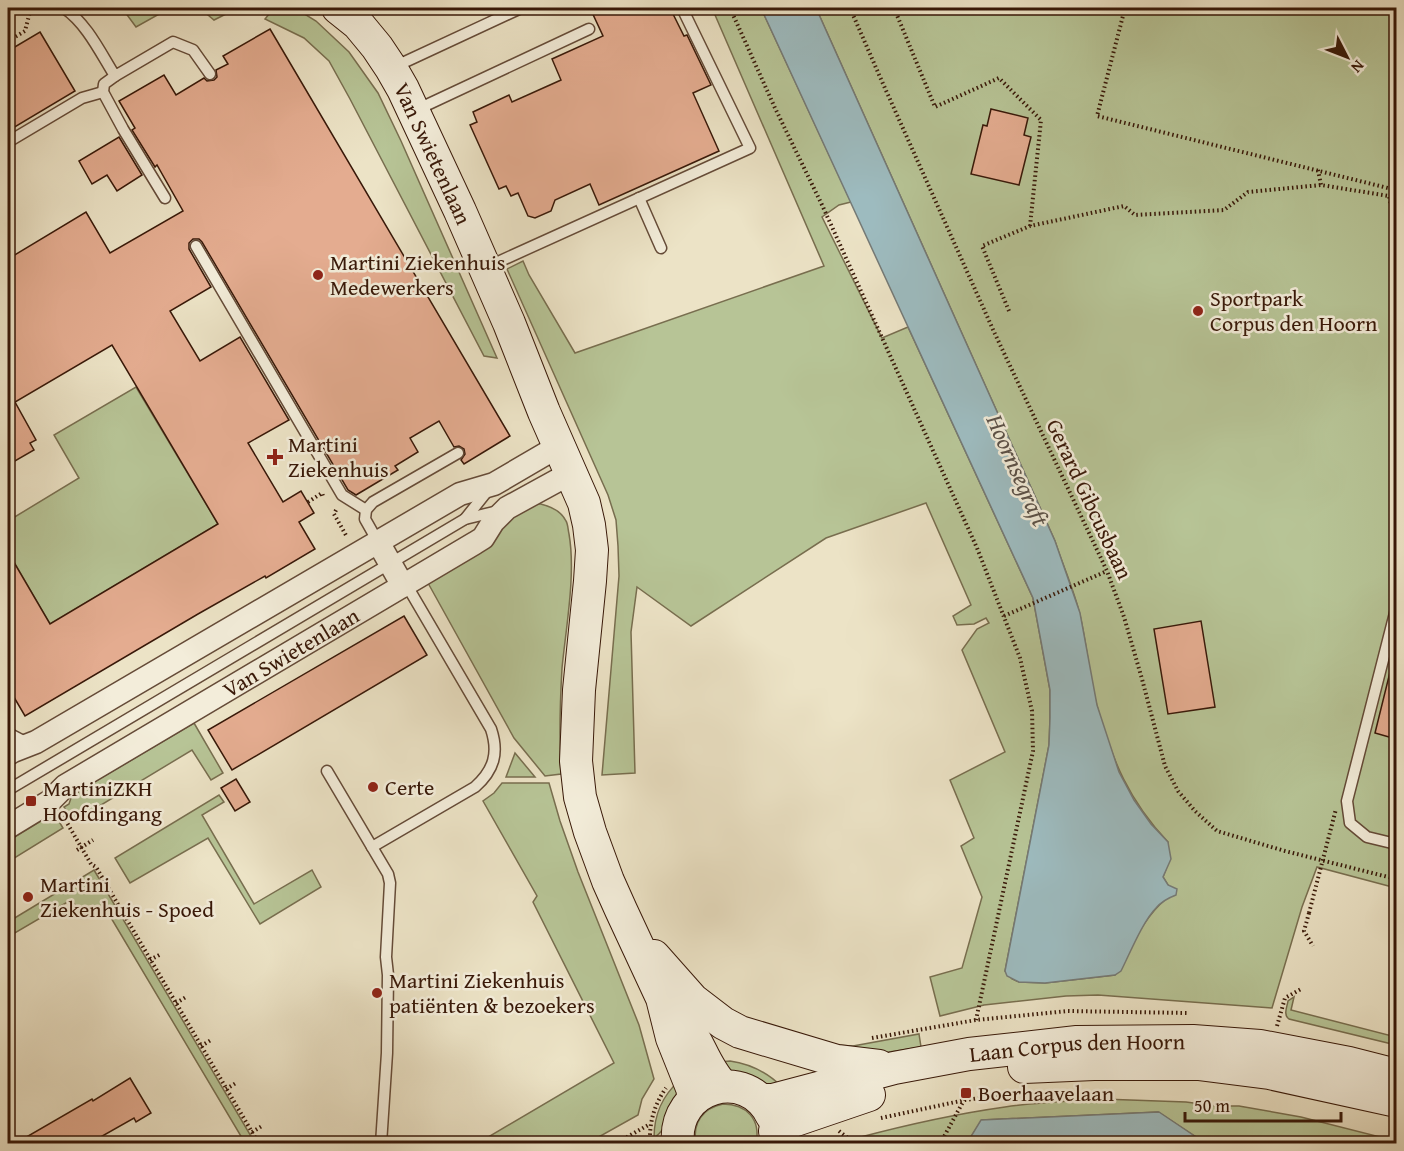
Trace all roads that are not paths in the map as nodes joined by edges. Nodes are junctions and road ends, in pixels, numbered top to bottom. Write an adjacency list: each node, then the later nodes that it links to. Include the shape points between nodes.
1 (64, 8): 8 (lane, via 86,29)
2 (338, 8): 6 (main road, Van Swietenlaan, via 358,24)
3 (521, 8): 6 (lane)
4 (682, 8): 13 (lane, via 750,148)
5 (589, 29): 10 (lane)
6 (392, 68): 10 (main road, Van Swietenlaan)
7 (210, 74): 8 (lane, via 194,50 173,42)
8 (115, 76): 9 (lane, via 104,84)
9 (103, 92): 11 (lane, via 82,98); 12 (lane)
10 (413, 111): 16 (main road, Van Swietenlaan)
11 (8, 142)
12 (165, 198)
13 (639, 198): 15 (lane); 16 (lane)
14 (196, 246): 21 (lane, via 342,495)
15 (661, 248)
16 (484, 269): 18 (main road, Van Swietenlaan)
17 (458, 453): 21 (lane, via 372,502)
18 (565, 459): 19 (street); 20 (street, Van Swietenlaan); 35 (main road, Van Swietenlaan, via 584,504 591,550 579,690 576,761 580,797)
19 (494, 484): 22 (lane); 23 (street, via 460,494)
20 (507, 508): 22 (lane); 25 (street, Van Swietenlaan, via 483,538)
21 (366, 510): 23 (lane, via 365,519)
22 (465, 519): 24 (lane, Van Swietenlaan)
23 (378, 542): 24 (street); 28 (street)
24 (390, 563): 25 (street); 31 (lane, Van Swietenlaan)
25 (405, 585): 32 (street, Van Swietenlaan, via 65,786 49,802); 34 (lane, via 491,729 495,754 485,778 475,787)
26 (1396, 609): 33 (lane, via 1347,801 1350,823 1367,837)
27 (8, 733): 28 (lane)
28 (30, 745): 29 (street)
29 (8, 754)
30 (327, 771): 34 (lane)
31 (8, 790)
32 (8, 827)
33 (1396, 844)
34 (372, 847): 45 (lane, via 390,884)
35 (621, 910): 36 (main road, Van Swietenlaan); 37 (main road, via 660,964 700,1006 723,1023 740,1032 837,1061)
36 (662, 998): 39 (main road, Van Swietenlaan, via 689,1028 714,1078); 40 (main road, Van Swietenlaan)
37 (894, 1068): 38 (main road, Laan Corpus den Hoorn, via 969,1054 1077,1042 1193,1041 1274,1047); 41 (main road, Laan Corpus den Hoorn)
38 (1396, 1075)
39 (723, 1086): 40 (main road); 41 (main road, via 746,1090)
40 (694, 1099): 43 (main road)
41 (761, 1100): 44 (main road, via 771,1114)
42 (1396, 1101): 44 (main road, Laan Corpus den Hoorn, via 1269,1073 1198,1064 1021,1068 934,1080 870,1095 784,1124)
43 (667, 1135)
44 (775, 1137)
45 (381, 1143)

